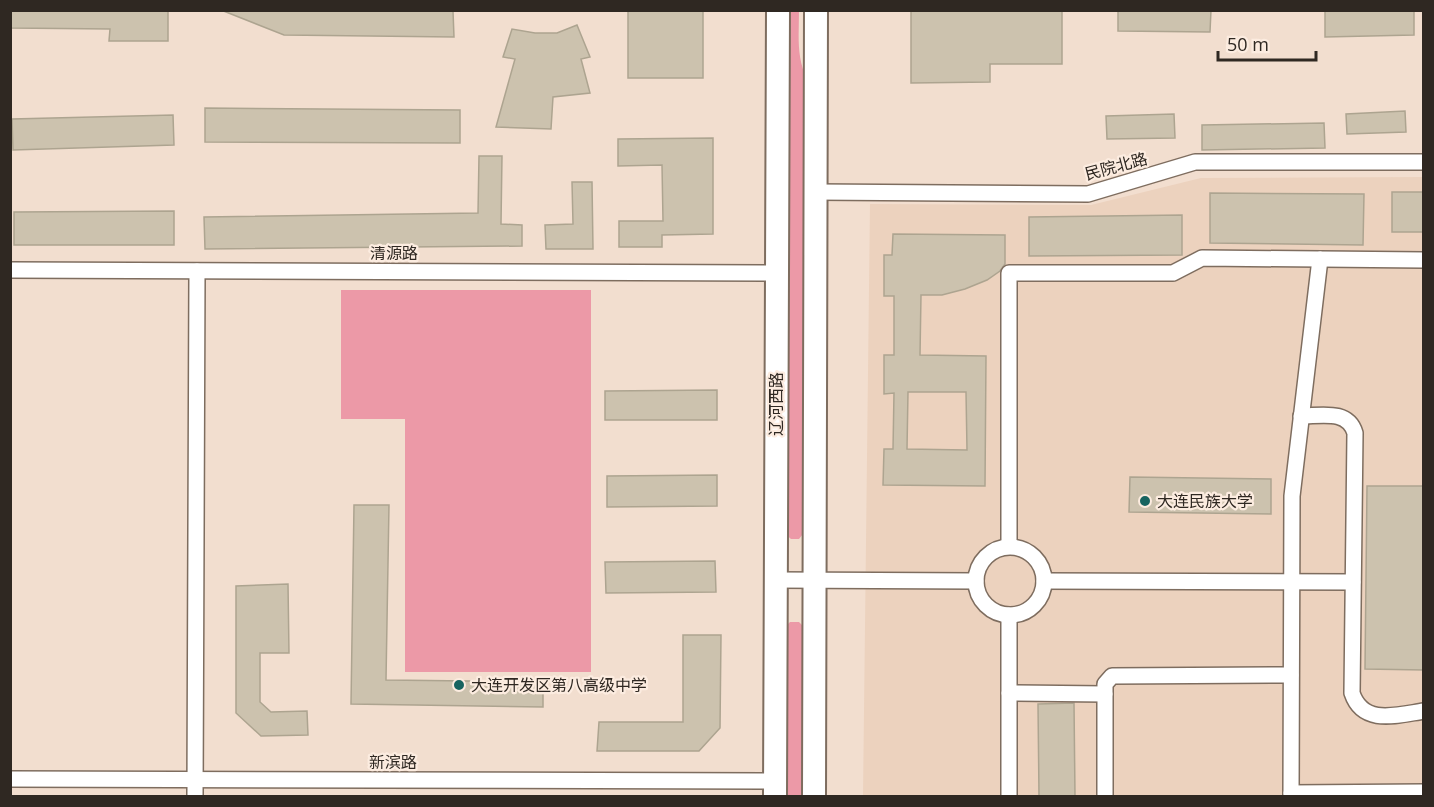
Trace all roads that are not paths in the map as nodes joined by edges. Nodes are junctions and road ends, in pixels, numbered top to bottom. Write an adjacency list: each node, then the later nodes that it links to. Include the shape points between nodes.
1 (776, 17): 9 (street, 辽河西路)
2 (818, 17): 4 (street)
3 (1424, 162): 4 (street, 民院北路, via 1195,162 1088,194)
4 (816, 192): 12 (street)
5 (1320, 259): 6 (street); 10 (street); 13 (street, via 1202,258 1173,273 1009,273)
6 (1424, 260)
7 (10, 270): 8 (street, 清源路)
8 (197, 271): 9 (street, 清源路); 28 (street)
9 (777, 273): 11 (street, 辽河西路)
10 (1301, 416): 18 (street, via 1292,496); 19 (street, via 1340,416 1353,426)
11 (776, 541): 12 (street); 14 (street, 辽河西路)
12 (815, 541): 15 (street)
13 (1009, 546): 16 (street, via 987,555); 17 (street, via 1030,553 1042,570)
14 (776, 580): 15 (street); 21 (street, 辽河西路)
15 (815, 580): 16 (street); 22 (street)
16 (976, 581): 20 (street, via 987,607)
17 (1044, 581): 18 (street); 20 (street, via 1038,601 1030,609)
18 (1292, 582): 19 (street); 23 (street)
19 (1353, 582): 26 (street, via 1355,702 1363,710 1387,717)
20 (1009, 615): 24 (street)
21 (776, 619): 22 (street); 29 (street, 辽河西路)
22 (814, 619): 33 (street)
23 (1291, 675): 25 (street, via 1117,675 1105,684); 31 (street)
24 (1009, 693): 25 (street); 34 (street)
25 (1105, 694): 35 (street)
26 (1424, 711)
27 (10, 779): 28 (street, 新滨路)
28 (195, 780): 29 (street, 新滨路); 32 (street)
29 (775, 789)
30 (1424, 792): 31 (street)
31 (1291, 795)
32 (195, 796)
33 (814, 796)
34 (1009, 796)
35 (1105, 796)

